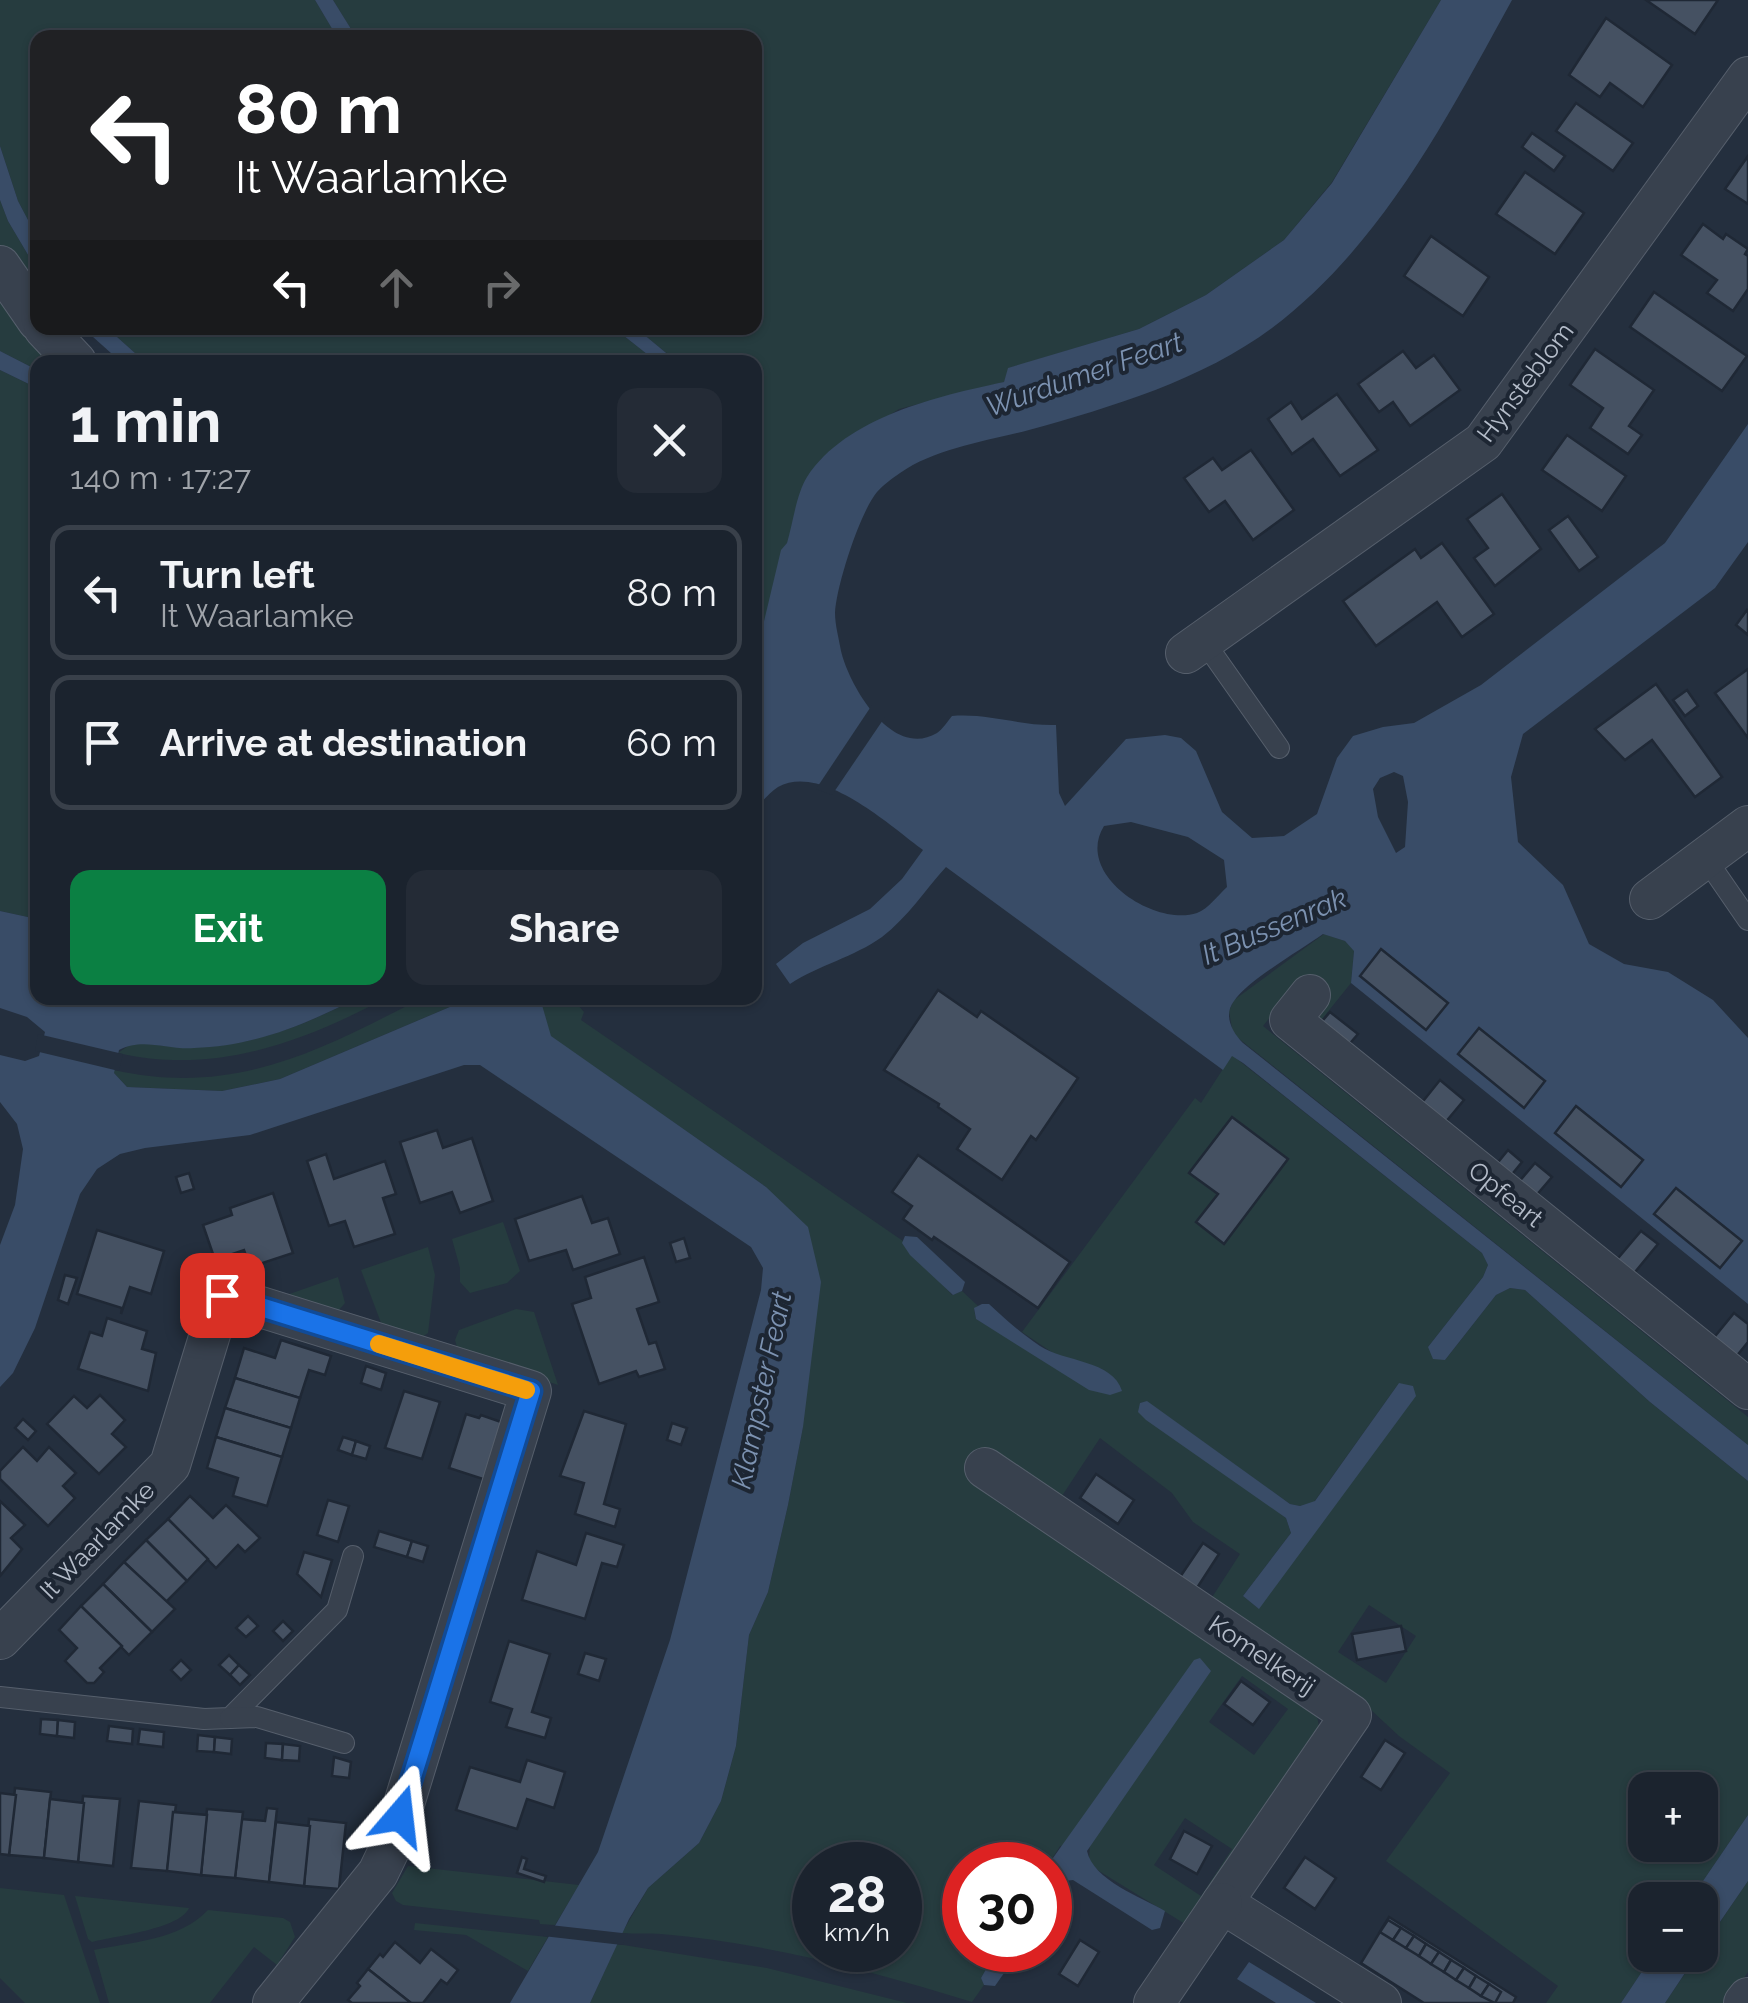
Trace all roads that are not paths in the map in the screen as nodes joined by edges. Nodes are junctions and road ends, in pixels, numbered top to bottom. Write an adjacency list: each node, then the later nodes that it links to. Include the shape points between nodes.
1 (1748, 77): 6 (street, Hynsteblom, via 1484,442)
2 (0, 266): 3 (street)
3 (30, 309)
4 (51, 335): 5 (street)
5 (69, 355)
6 (1194, 646): 7 (lane)
7 (1279, 748)
8 (1748, 826): 9 (street)
9 (1706, 859): 10 (street); 11 (lane)
10 (1650, 899)
11 (1748, 920)
12 (1310, 995): 13 (street, Opfeart, via 1290,1020)
13 (1748, 1389)
14 (985, 1468): 20 (street, Komelkerij, via 1351,1715)
15 (353, 1556): 18 (lane, via 337,1610)
16 (0, 1639): 21 (street, It Waarlamke, via 170,1466 222,1295 531,1391 391,1846 378,1873)
17 (0, 1698): 18 (lane)
18 (230, 1718): 19 (lane, via 257,1716)
19 (344, 1743)
20 (1222, 1902): 22 (street, Komelkerij); 23 (street)
21 (272, 2003)
22 (1154, 2003)
23 (1382, 2003)

